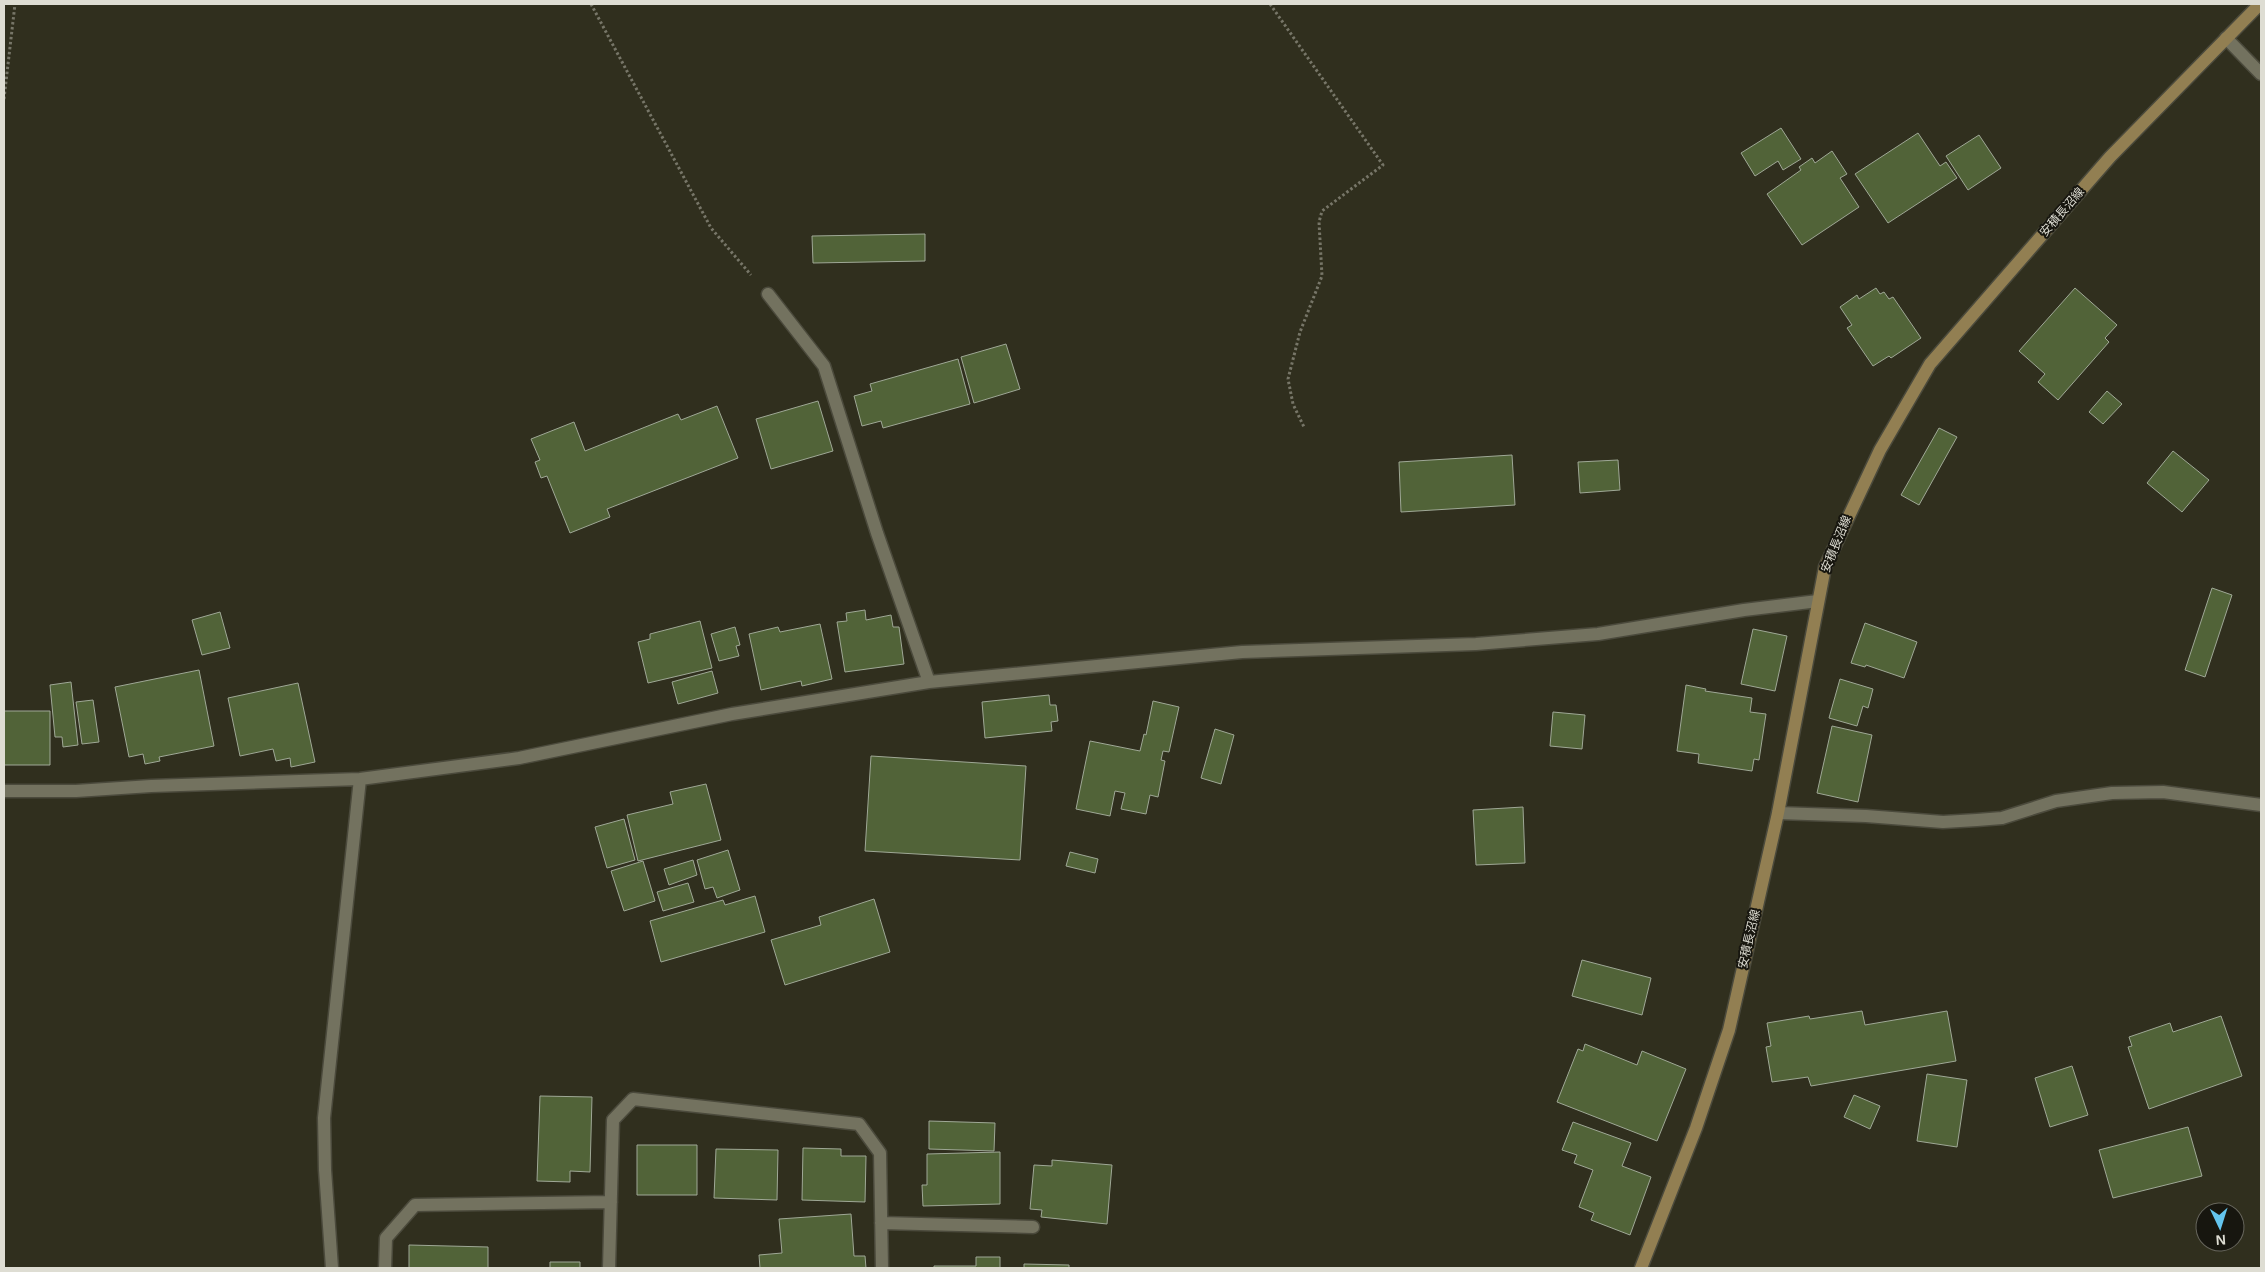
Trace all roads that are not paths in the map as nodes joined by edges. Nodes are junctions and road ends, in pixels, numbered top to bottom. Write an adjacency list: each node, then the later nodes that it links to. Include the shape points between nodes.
1 (2260, 4): 2 (main road, 安積長沼線)
2 (2226, 38): 3 (street); 5 (main road, 安積長沼線, via 2110,157 1930,364 1880,450 1850,511 1825,567)
3 (2261, 74)
4 (768, 294): 6 (street, via 824,366)
5 (1818, 601): 6 (street, via 1598,634 1476,644 1242,652); 10 (main road, 安積長沼線)
6 (929, 682): 7 (street, via 732,714 519,758)
7 (360, 780): 8 (street); 14 (street, via 324,1118)
8 (4, 791)
9 (2261, 805): 10 (street, via 2163,792 2112,793 2056,801 2002,818 1943,822)
10 (1778, 813): 18 (main road, 安積長沼線, via 1728,1030 1696,1128)
11 (612, 1202): 12 (street, via 613,1120 633,1099 859,1124 880,1153); 15 (street, via 415,1205 386,1238); 16 (street)
12 (881, 1223): 13 (street); 17 (street)
13 (1033, 1228)
14 (332, 1268)
15 (385, 1268)
16 (609, 1268)
17 (882, 1268)
18 (1641, 1268)

